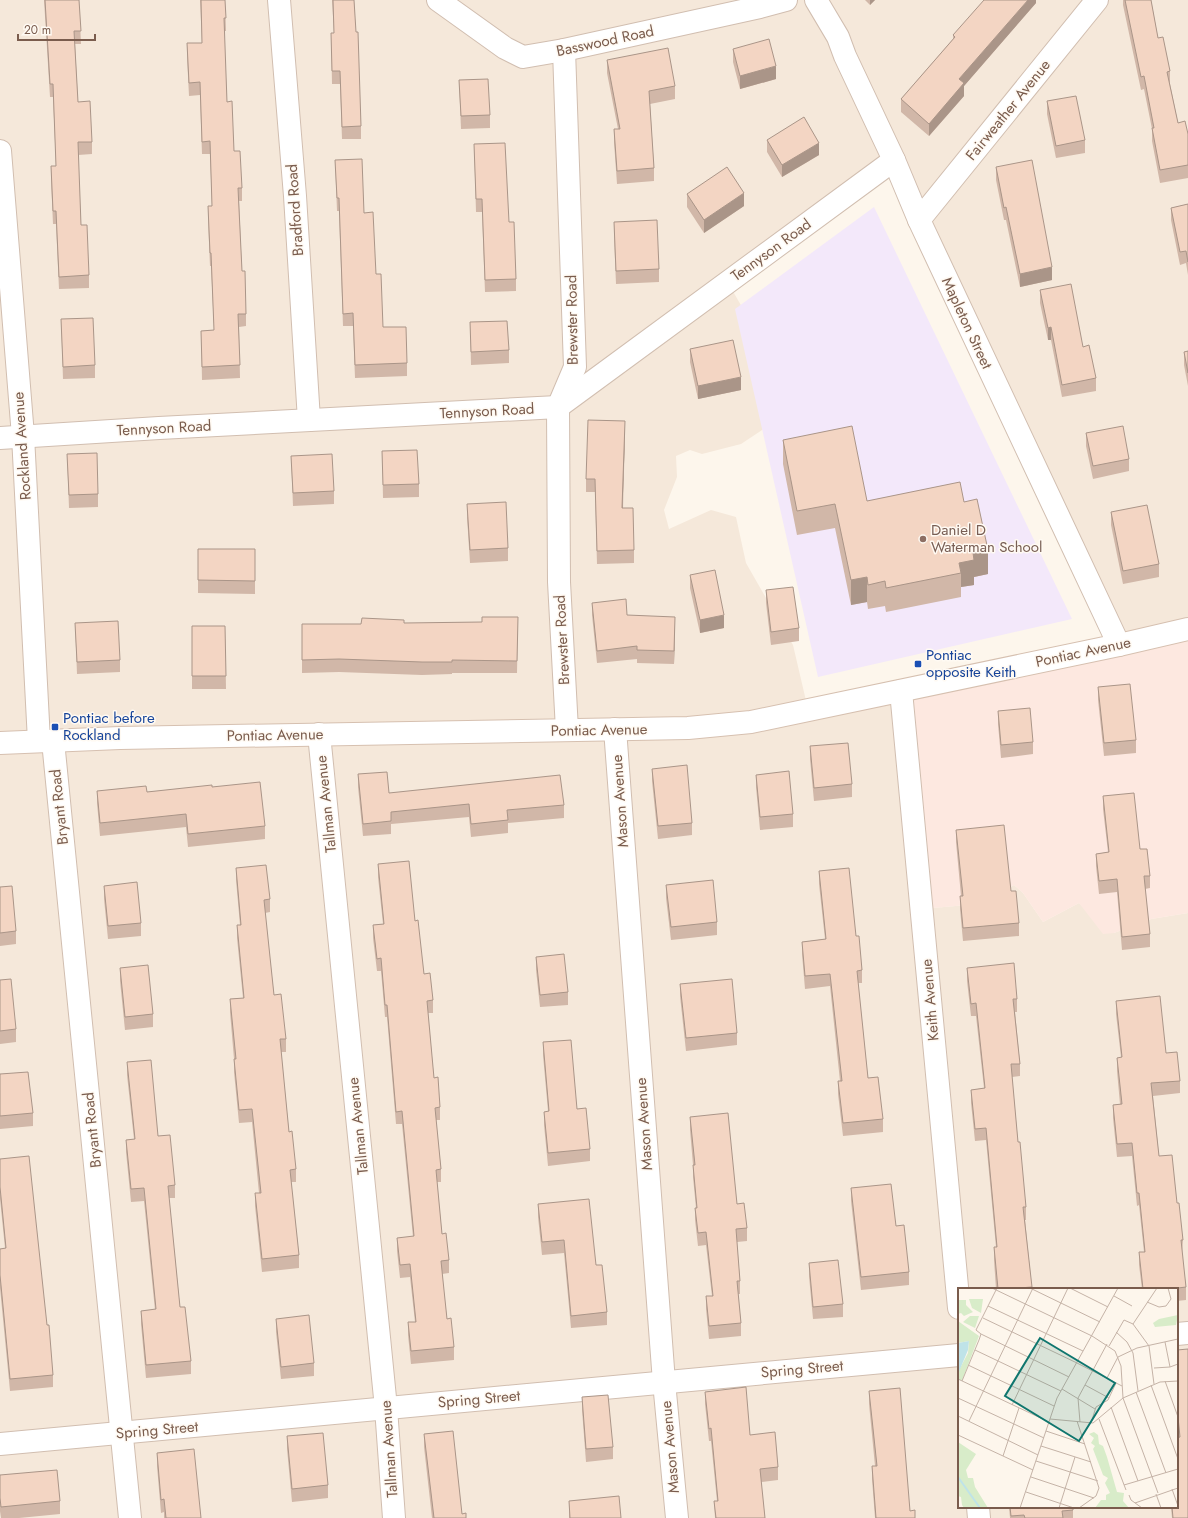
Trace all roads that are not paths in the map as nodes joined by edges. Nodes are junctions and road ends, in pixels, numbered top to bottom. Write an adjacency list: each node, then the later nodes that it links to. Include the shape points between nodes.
1 (279, 0): 12 (street, Bradford Road, via 295,196)
2 (438, 0): 6 (street, Basswood Road, via 505,48 523,57)
3 (786, 0): 6 (street, Basswood Road)
4 (816, 0): 8 (street, Mapleton Street, via 838,37)
5 (1097, 0): 10 (street, Fairweather Avenue)
6 (564, 50): 11 (street, Brewster Road, via 575,368)
7 (0, 151): 9 (street, Rockland Avenue)
8 (894, 160): 10 (street, Mapleton Street); 11 (street, Tennyson Road)
9 (0, 163): 13 (street, Rockland Avenue)
10 (919, 220): 16 (street, Mapleton Street)
11 (558, 407): 12 (street, Tennyson Road); 19 (street, Brewster Road, via 559,582)
12 (308, 420): 13 (street, Tennyson Road)
13 (23, 436): 14 (street, Tennyson Road); 21 (street, Rockland Avenue)
14 (0, 438)
15 (1188, 628): 16 (street, Pontiac Avenue)
16 (1119, 645): 17 (street, Pontiac Avenue)
17 (901, 691): 18 (street, Pontiac Avenue, via 751,722 688,728); 23 (street, Keith Avenue)
18 (615, 729): 19 (street, Pontiac Avenue); 27 (street, Mason Avenue)
19 (567, 730): 20 (street, Pontiac Avenue)
20 (319, 734): 21 (street, Pontiac Avenue); 28 (street, Tallman Avenue)
21 (46, 741): 22 (street, Pontiac Avenue); 29 (street, Bryant Road)
22 (0, 743)
23 (958, 1297)
24 (1188, 1333): 25 (street)
25 (1178, 1334)
26 (958, 1355): 27 (street, Spring Street)
27 (664, 1382): 28 (street, Spring Street); 34 (street, Mason Avenue)
28 (386, 1408): 29 (street, Spring Street); 33 (street, Tallman Avenue)
29 (122, 1433): 30 (street, Spring Street); 32 (street, Bryant Road)
30 (0, 1444)
31 (978, 1508): 35 (street)
32 (130, 1518)
33 (394, 1518)
34 (676, 1518)
35 (979, 1518)

